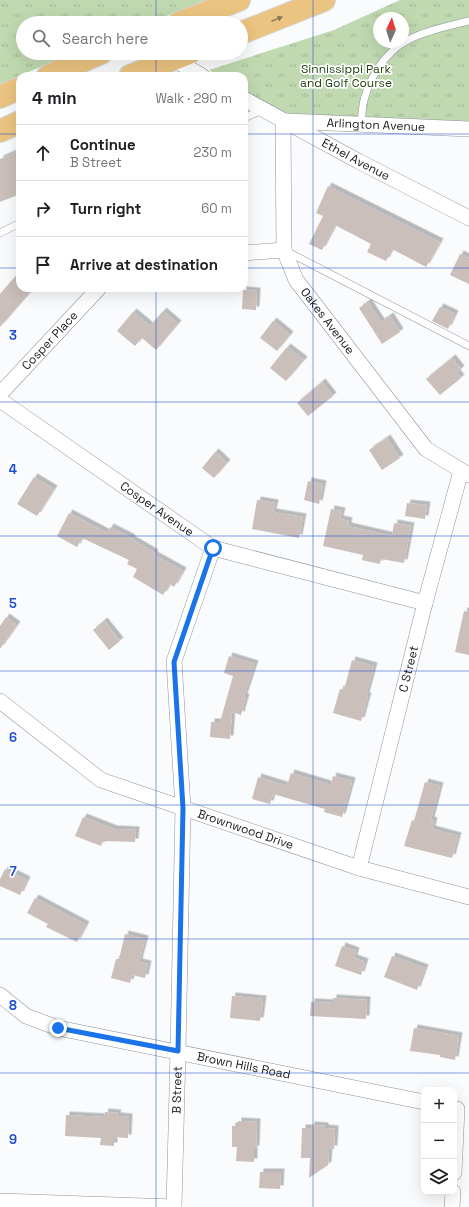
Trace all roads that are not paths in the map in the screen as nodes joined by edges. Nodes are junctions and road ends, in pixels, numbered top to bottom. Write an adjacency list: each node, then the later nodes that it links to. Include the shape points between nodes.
1 (240, 0): 3 (main road)
2 (324, 0): 5 (main road, one-way to 2)
3 (198, 16)
4 (469, 21): 19 (lane, via 418,35 398,45 385,58 374,76 364,100)
5 (248, 30)
6 (85, 60): 9 (main road)
7 (167, 60): 10 (main road)
8 (184, 60): 11 (street)
9 (57, 72)
10 (139, 72)
11 (197, 72)
12 (16, 90): 13 (main road)
13 (0, 97)
14 (248, 101): 15 (street, Ethel Avenue)
15 (262, 110): 16 (lane); 17 (street, Ethel Avenue)
16 (248, 116)
17 (283, 121): 19 (street, Arlington Avenue); 22 (street, Ethel Avenue); 25 (street, Oakes Avenue)
18 (16, 124): 21 (main road)
19 (361, 124): 20 (street, Arlington Avenue)
20 (469, 129)
21 (0, 131)
22 (469, 218)
23 (16, 225): 24 (lane)
24 (0, 233)
25 (284, 250): 26 (street); 28 (lane); 31 (street, Oakes Avenue, via 296,280 426,449)
26 (248, 253)
27 (95, 292): 29 (street, Cosper Place)
28 (469, 346)
29 (0, 394)
30 (0, 400): 32 (street, Cosper Avenue)
31 (465, 473): 33 (street, C Street)
32 (213, 548): 33 (street, Cosper Avenue); 35 (street, B Street, via 174,662)
33 (425, 603): 36 (street, C Street)
34 (0, 701): 35 (street, Brownwood Drive, via 101,780)
35 (183, 808): 36 (street, Brownwood Drive); 39 (street, B Street)
36 (360, 868): 37 (street, Brownwood Drive)
37 (469, 897)
38 (0, 995): 39 (street, Brown Hills Road, via 26,1016 58,1028)
39 (178, 1051): 40 (street, Brown Hills Road); 45 (street, B Street)
40 (421, 1101)
41 (456, 1123): 42 (street)
42 (454, 1159)
43 (453, 1195): 46 (street)
44 (0, 1201): 45 (street)
45 (174, 1207)
46 (452, 1207)

